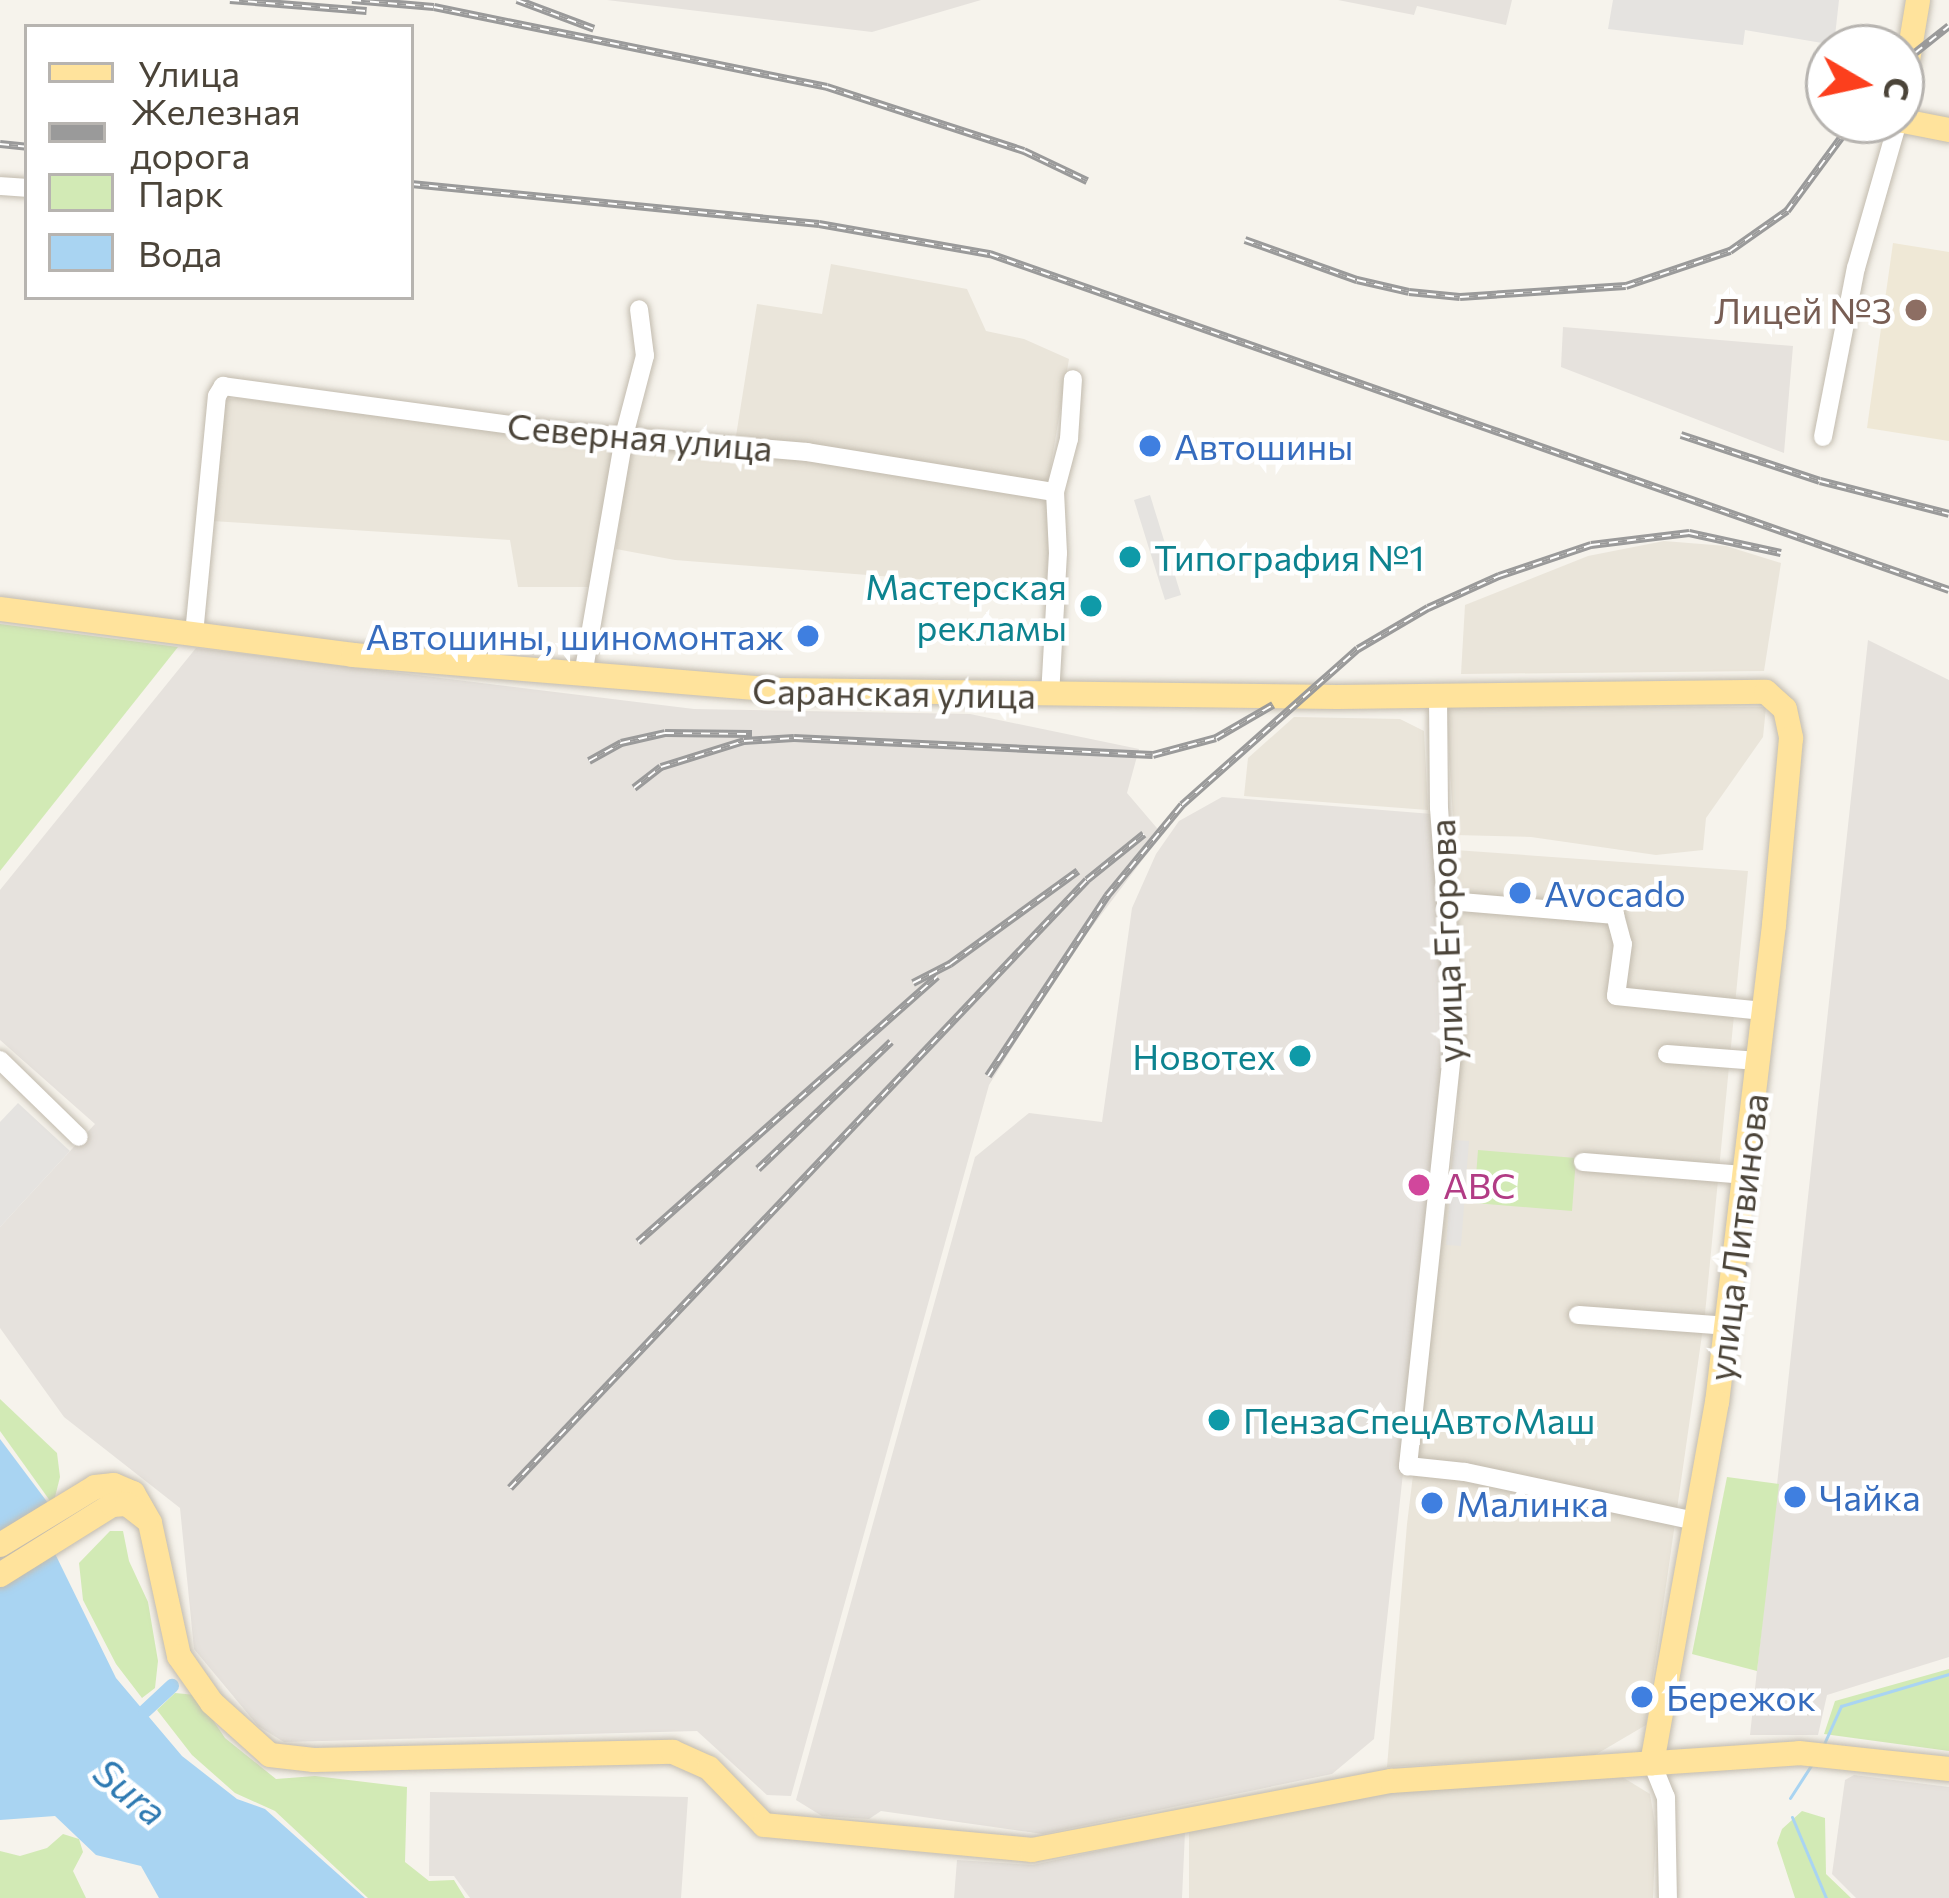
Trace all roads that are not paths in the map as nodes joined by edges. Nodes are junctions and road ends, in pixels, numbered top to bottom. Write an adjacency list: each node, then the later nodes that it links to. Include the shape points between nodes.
1 (1891, 144): 5 (street)
2 (639, 309): 4 (street, via 645,356)
3 (1073, 380): 6 (street)
4 (625, 433): 6 (street, Северная улица); 8 (street, Северная улица, via 223,386); 9 (street)
5 (1823, 437)
6 (1055, 492): 10 (street)
7 (0, 609): 8 (main road, Саранская улица)
8 (194, 634): 9 (main road, Саранская улица)
9 (583, 675): 10 (main road, Саранская улица, via 780,690)
10 (1050, 696): 11 (main road, Саранская улица)
11 (1438, 697): 12 (main road, Саранская улица, via 1766,692); 13 (street, улица Егорова)
12 (1785, 709): 14 (main road, улица Литвинова, via 1791,738)
13 (1449, 902): 14 (street, via 1615,915 1623,944 1616,996); 23 (street, улица Егорова, via 1455,1025 1408,1466)
14 (1763, 1011): 17 (main road, улица Литвинова)
15 (1666, 1054): 17 (street)
16 (0, 1060): 18 (street)
17 (1758, 1060): 20 (main road, улица Литвинова)
18 (79, 1137)
19 (1582, 1162): 20 (street)
20 (1746, 1174): 22 (main road, улица Литвинова)
21 (1578, 1315): 22 (street)
22 (1727, 1326): 23 (main road, улица Литвинова)
23 (1696, 1521): 27 (main road, улица Литвинова)
24 (150, 1523): 25 (main road, via 124,1487 95,1487); 26 (main road, via 121,1503); 27 (main road, via 178,1656 242,1734 270,1755 292,1759 673,1752 710,1768 764,1825 1032,1850 1391,1780)
25 (0, 1545)
26 (0, 1575)
27 (1652, 1763): 28 (main road, via 1819,1754); 29 (street, via 1666,1797)
28 (1949, 1769)
29 (1668, 1898)

